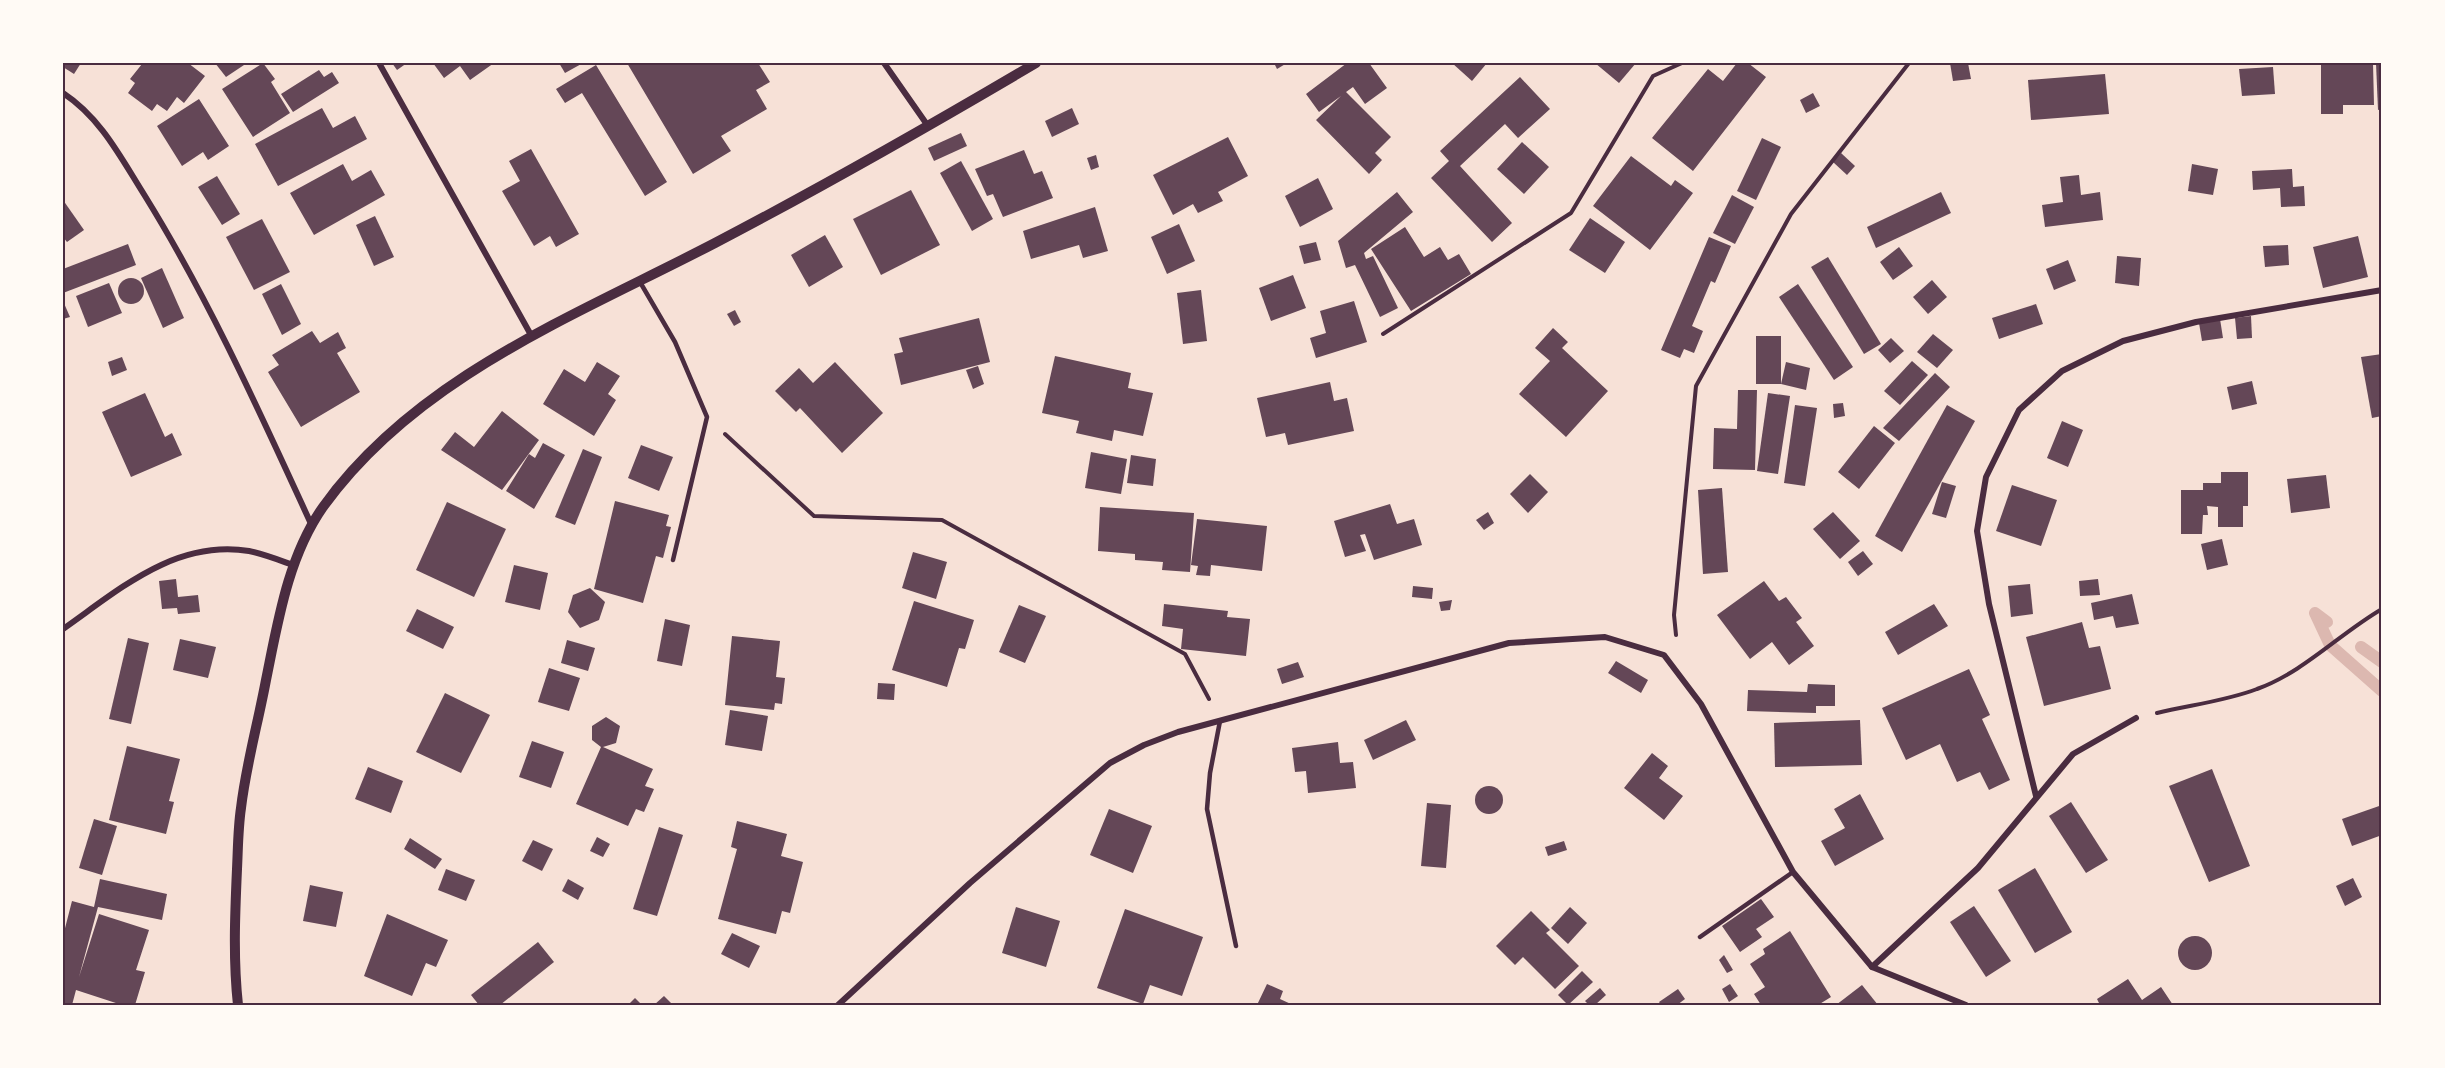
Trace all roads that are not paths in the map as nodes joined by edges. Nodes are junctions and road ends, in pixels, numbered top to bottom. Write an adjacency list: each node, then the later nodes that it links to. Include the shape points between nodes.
1 (379, 63): 8 (street)
2 (884, 63): 5 (street)
3 (1036, 63): 5 (street)
4 (63, 93): 9 (street, via 80,104 107,134 171,239 222,332)
5 (929, 127): 6 (street)
6 (640, 282): 8 (street); 10 (lane, via 675,342 707,417)
7 (2382, 290): 15 (street, via 2196,322 2123,341 2062,371 2019,410 1986,477 1977,531 1989,604)
8 (531, 335): 9 (street, via 468,374 371,450 342,482)
9 (312, 526): 11 (street)
10 (673, 560)
11 (293, 565): 12 (street, via 249,551 212,549 177,556 148,570); 20 (street, via 240,809 234,934)
12 (63, 629)
13 (2136, 718): 15 (street, via 2073,754)
14 (1220, 721): 16 (street, via 1509,643 1605,637 1664,655 1701,704); 18 (lane, via 1207,809); 21 (street, via 1144,745 1110,763 970,883)
15 (2036, 796): 19 (street, via 1978,868)
16 (1793, 872): 17 (lane); 19 (street)
17 (1700, 937)
18 (1236, 946)
19 (1872, 967): 22 (street)
20 (238, 1005)
21 (838, 1005)
22 (1965, 1005)

